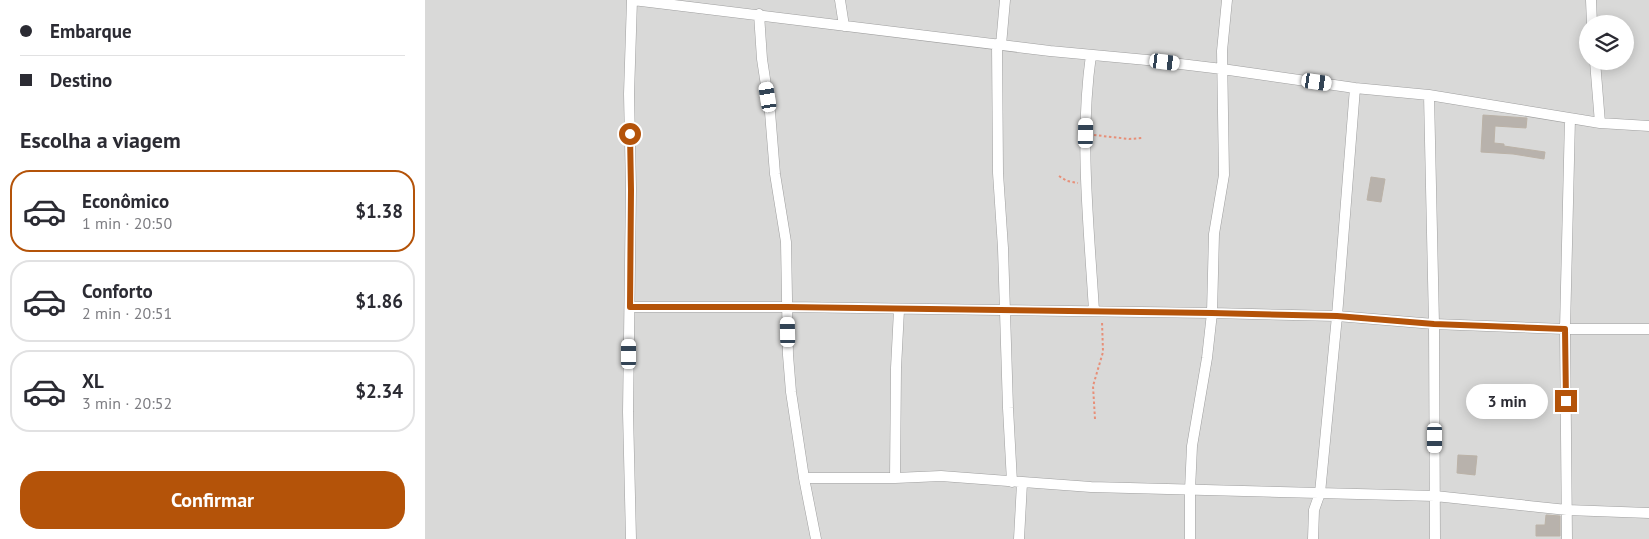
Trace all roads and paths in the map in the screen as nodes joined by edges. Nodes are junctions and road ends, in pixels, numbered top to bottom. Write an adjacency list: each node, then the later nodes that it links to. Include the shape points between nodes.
1 (632, 0): 6 (street); 22 (street)
2 (840, 0): 8 (street)
3 (1005, 0): 9 (street)
4 (1227, 0): 11 (street)
5 (1591, 0): 7 (street)
6 (759, 14): 8 (street); 23 (street, via 775,174 786,242)
7 (1592, 15)
8 (844, 26): 9 (street)
9 (999, 45): 10 (street); 25 (street, via 998,173)
10 (1091, 55): 11 (street); 18 (street)
11 (1222, 69): 13 (street); 27 (street, via 1224,169 1214,234)
12 (1596, 70): 16 (street)
13 (1355, 88): 14 (street); 28 (street)
14 (1429, 95): 15 (street); 29 (street)
15 (1570, 118): 16 (street); 30 (street)
16 (1600, 122): 17 (street)
17 (1649, 126)
18 (1086, 133): 19 (path); 21 (street)
19 (1142, 138)
20 (1059, 176): 21 (path)
21 (1085, 184): 26 (street)
22 (630, 307): 23 (street); 41 (street)
23 (788, 307): 24 (street); 33 (street, via 791,392)
24 (899, 310): 25 (street); 34 (street)
25 (1005, 311): 26 (street); 35 (street)
26 (1097, 311): 27 (street); 32 (path, via 1103,352 1093,386)
27 (1212, 313): 28 (street); 36 (street)
28 (1337, 316): 29 (street); 37 (street)
29 (1434, 324): 30 (street); 38 (street)
30 (1565, 329): 31 (street); 39 (street)
31 (1649, 329)
32 (1095, 420)
33 (804, 478): 34 (street); 42 (street)
34 (895, 478): 35 (street, via 941,476)
35 (1017, 482): 36 (street); 43 (street)
36 (1190, 490): 37 (street); 44 (street)
37 (1320, 493): 38 (street); 45 (street)
38 (1435, 496): 39 (street); 46 (street)
39 (1567, 510): 40 (street); 47 (street)
40 (1649, 513)
41 (631, 539)
42 (816, 539)
43 (1019, 539)
44 (1190, 539)
45 (1313, 539)
46 (1435, 539)
47 (1567, 539)

